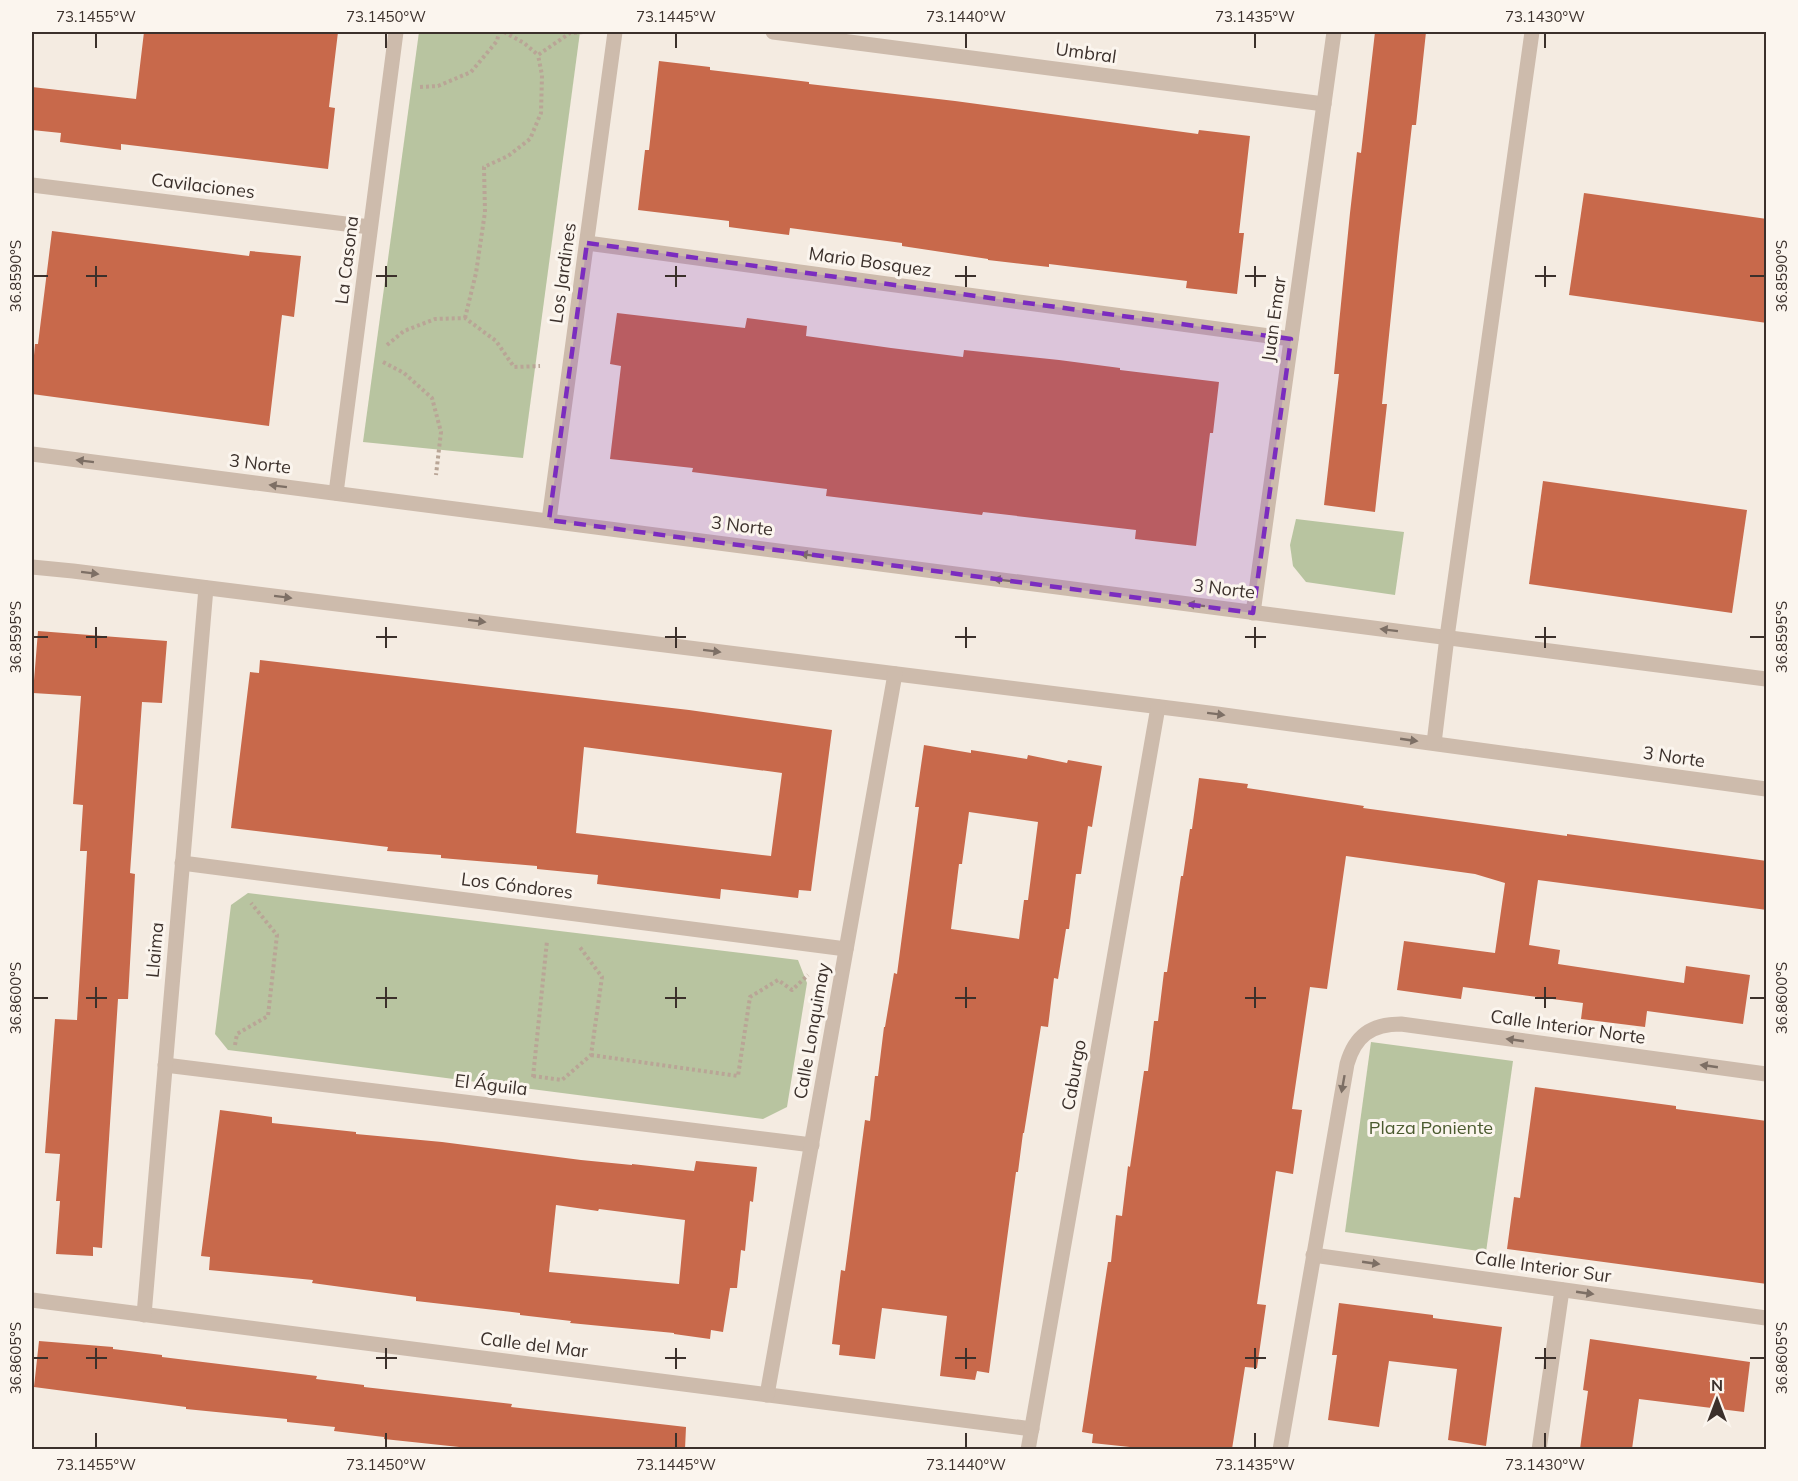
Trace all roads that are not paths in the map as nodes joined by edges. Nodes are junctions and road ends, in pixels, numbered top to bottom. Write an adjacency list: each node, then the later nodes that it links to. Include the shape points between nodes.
1 (396, 32): 8 (street, La Casona)
2 (615, 32): 9 (street, Los Jardines)
3 (773, 32): 6 (street, Umbral)
4 (1334, 32): 6 (street, Juan Emar)
5 (1532, 32): 17 (street)
6 (1324, 104): 10 (street, Juan Emar)
7 (32, 184): 8 (street, Cavilaciones)
8 (370, 227): 12 (street, La Casona)
9 (587, 243): 10 (street, Mario Bosquez); 13 (street, Los Jardines)
10 (1291, 339): 16 (street, Juan Emar)
11 (32, 454): 12 (street, 3 Norte, one-way to 11)
12 (336, 493): 13 (street, 3 Norte)
13 (549, 520): 16 (street, 3 Norte, one-way to 13)
14 (32, 567): 15 (street, 3 Norte, one-way to 15)
15 (206, 588): 18 (street, 3 Norte, one-way to 18); 23 (street, Llaima)
16 (1253, 613): 17 (street, 3 Norte, one-way to 16)
17 (1447, 637): 19 (street, 3 Norte); 21 (street)
18 (895, 674): 20 (street, 3 Norte); 24 (street, Calle Lonquimay)
19 (1767, 679)
20 (1158, 707): 21 (street, 3 Norte, one-way to 21); 34 (street, Caburgo)
21 (1434, 743): 22 (street, 3 Norte)
22 (1767, 789)
23 (182, 863): 24 (street, Los Cóndores); 25 (street, Llaima)
24 (846, 949): 27 (street, Calle Lonquimay)
25 (165, 1065): 27 (street, El Águila); 31 (street, Llaima)
26 (1767, 1074): 28 (street, Calle Interior Norte, one-way to 28, via 1401,1024 1377,1027 1366,1032 1350,1052)
27 (812, 1145): 33 (street, Calle Lonquimay)
28 (1313, 1255): 29 (street, Calle Interior Sur, one-way to 29); 36 (street)
29 (1562, 1290): 32 (street, Calle Interior Sur, one-way to 32); 37 (street)
30 (32, 1300): 31 (street, Calle del Mar)
31 (144, 1315): 33 (street, Calle del Mar)
32 (1767, 1318)
33 (767, 1395): 34 (street, Calle del Mar)
34 (1032, 1429): 35 (street, Caburgo)
35 (1028, 1449)
36 (1280, 1449)
37 (1539, 1449)

